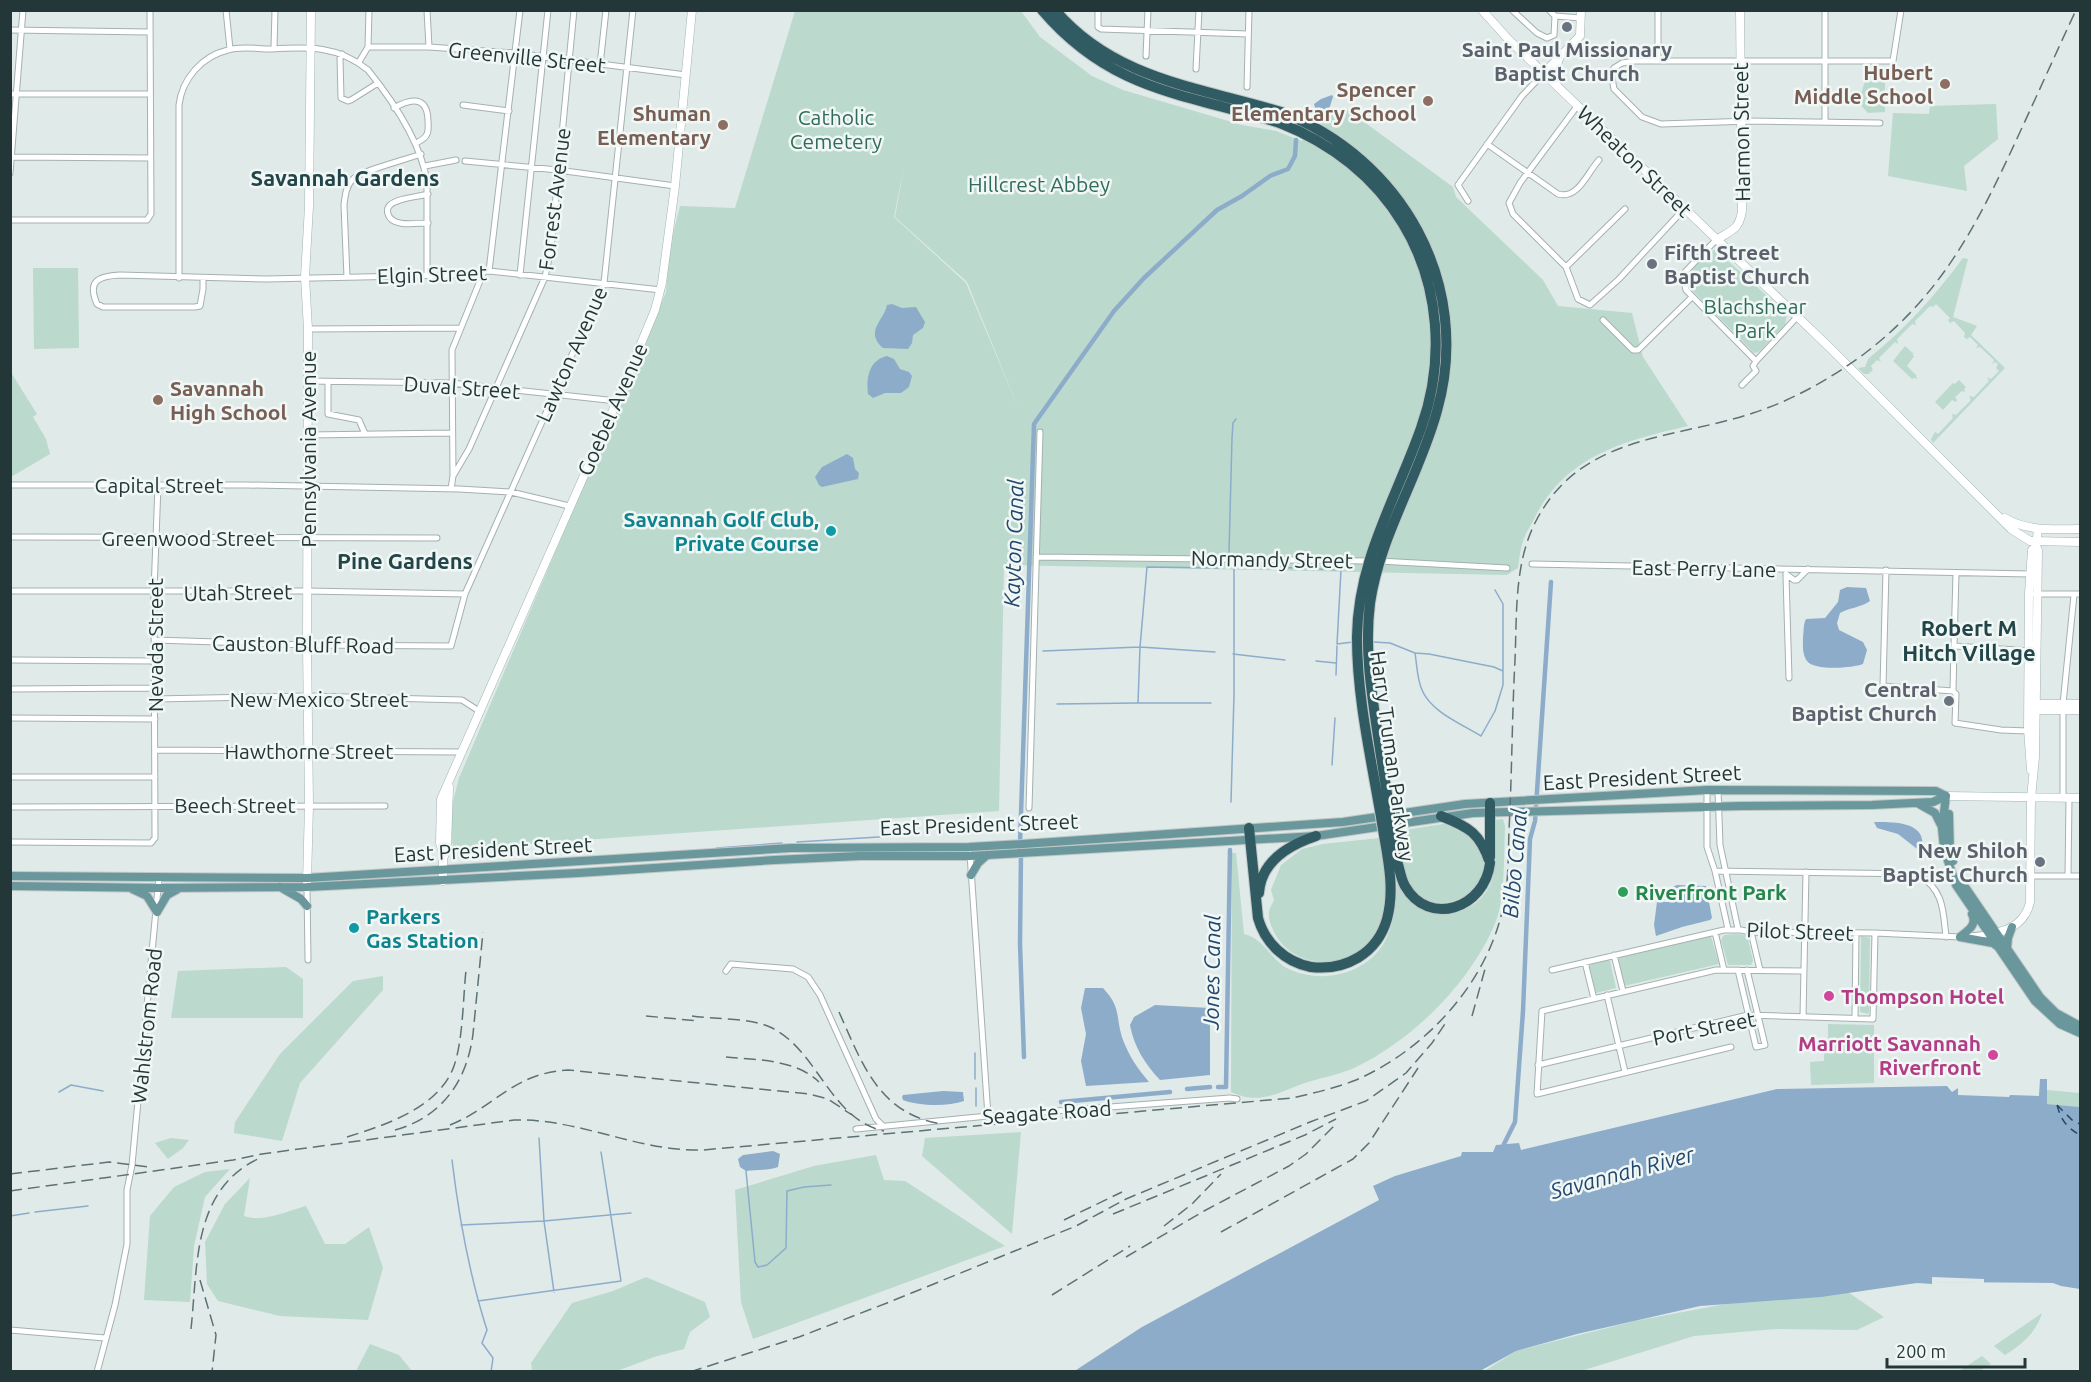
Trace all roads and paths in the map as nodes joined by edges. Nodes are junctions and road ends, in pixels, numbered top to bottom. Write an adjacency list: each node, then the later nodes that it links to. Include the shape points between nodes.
1 (23, 10): 31 (street)
2 (150, 10): 33 (street)
3 (226, 10): 41 (street)
4 (275, 10): 40 (street)
5 (310, 10): 37 (main road, Pennsylvania Avenue)
6 (369, 10): 38 (street)
7 (428, 10): 39 (street)
8 (520, 10): 42 (street)
9 (548, 10): 45 (street)
10 (574, 10): 48 (street, Forrest Avenue)
11 (606, 10): 52 (street)
12 (633, 10): 53 (street, Lawton Avenue)
13 (692, 10): 56 (main road, Goebel Avenue)
14 (1036, 10): 36 (highway)
15 (1042, 10): 36 (highway, Harry Truman Parkway)
16 (1055, 10): 66 (highway, Harry Truman Parkway, via 1095,47 1138,71)
17 (1098, 10): 32 (street, via 1098,27 1105,30)
18 (1148, 10): 32 (street)
19 (1199, 10): 34 (street)
20 (1249, 10): 35 (street)
21 (1482, 10): 55 (main road, Wheaton Street)
22 (1512, 10): 29 (street, via 1547,38 1554,35)
23 (1549, 10): 29 (street)
24 (1658, 10): 47 (street)
25 (1740, 10): 49 (main road, Harmon Street)
26 (1825, 10): 50 (street)
27 (1901, 10): 50 (street, via 1893,62)
28 (1581, 14): 29 (street); 46 (main road, via 1577,41)
29 (1555, 16)
30 (10, 30): 31 (street)
31 (22, 30): 33 (street); 60 (street)
32 (1148, 31): 34 (street); 44 (street)
33 (149, 32): 61 (street)
34 (1199, 33): 35 (street); 54 (street)
35 (1248, 34): 59 (street)
36 (1076, 45): 66 (highway, Harry Truman Parkway, via 1118,73 1149,86)
37 (310, 47): 40 (street); 43 (street); 97 (main road, Pennsylvania Avenue)
38 (368, 47): 39 (street, Greenville Street); 51 (street)
39 (429, 47): 42 (street, Greenville Street)
40 (274, 48): 41 (street)
41 (230, 49): 99 (street, via 196,68 180,94)
42 (514, 53): 45 (street, Greenville Street); 65 (street)
43 (342, 54): 51 (street); 57 (street, via 341,98 351,100)
44 (1146, 56)
45 (543, 57): 48 (street, Greenville Street); 80 (street)
46 (1559, 58): 55 (main road); 58 (main road)
47 (1659, 60): 49 (street); 67 (street, via 1622,63 1611,75 1614,89 1642,117 1656,123)
48 (571, 61): 52 (street, Greenville Street); 81 (street, Forrest Avenue)
49 (1741, 61): 50 (street); 67 (main road, Harmon Street)
50 (1825, 61): 68 (street)
51 (359, 62): 57 (street)
52 (600, 65): 53 (street, Greenville Street)
53 (627, 68): 56 (street, Greenville Street); 84 (street, Lawton Avenue)
54 (1196, 69)
55 (1544, 73): 58 (main road, Wheaton Street); 71 (street)
56 (686, 75): 85 (main road, Goebel Avenue)
57 (378, 83): 64 (street)
58 (1556, 84): 63 (main road, Wheaton Street)
59 (1247, 87)
60 (14, 94): 61 (street); 73 (street)
61 (150, 94): 74 (street)
62 (463, 105): 65 (street)
63 (1578, 105): 83 (street); 89 (main road, Wheaton Street)
64 (394, 108): 70 (street); 70 (street, via 417,101 428,109 428,132)
65 (509, 111): 78 (street)
66 (1281, 118): 203 (highway, Harry Truman Parkway, bridge, via 1298,119 1330,136 1378,175 1415,225 1436,274 1446,326 1444,379 1431,431 1377,572 1368,620 1369,677 1398,864 1407,890 1431,906 1461,906 1480,890); 224 (highway, Harry Truman Parkway, bridge, via 1339,154 1365,176 1406,230 1430,293 1436,361 1431,395 1415,443 1376,536 1358,619 1360,686 1390,876 1388,912 1380,936 1362,955 1339,966 1297,963 1277,950)
67 (1741, 122): 68 (street); 92 (main road, Harmon Street, via 1740,223)
68 (1825, 122): 69 (street)
69 (1880, 123)
70 (416, 142): 72 (street)
71 (1487, 144): 83 (street); 87 (street, via 1458,185)
72 (421, 154): 79 (street); 98 (street, via 357,176 348,185 344,206)
73 (11, 157): 74 (street); 82 (street)
74 (150, 158): 90 (street, via 151,214 147,220)
75 (456, 160): 79 (street)
76 (1599, 160): 83 (street, via 1575,192 1563,196)
77 (465, 161): 78 (street)
78 (503, 164): 80 (street); 94 (street)
79 (425, 166): 86 (street)
80 (532, 167): 81 (street); 95 (street)
81 (558, 170): 84 (street); 101 (street, Forrest Avenue)
82 (10, 173)
83 (1528, 173): 93 (street, via 1511,198 1510,208)
84 (615, 178): 85 (street); 102 (street, Lawton Avenue)
85 (675, 186): 103 (main road, Goebel Avenue)
86 (428, 194): 91 (street); 91 (street, via 398,201 387,210 389,218 397,223)
87 (1468, 201)
88 (1625, 208): 93 (street)
89 (1684, 209): 92 (main road, Wheaton Street); 93 (street, via 1619,279 1590,304 1578,299)
90 (10, 219)
91 (428, 224): 96 (street)
92 (1716, 240): 104 (street, via 1683,277); 105 (main road, Wheaton Street)
93 (1566, 267)
94 (487, 271): 95 (street, Elgin Street); 96 (street, Elgin Street); 107 (street)
95 (520, 275): 101 (street, Elgin Street)
96 (427, 276): 98 (street, Elgin Street)
97 (305, 277): 98 (street, Elgin Street); 100 (street, Elgin Street); 108 (main road, Pennsylvania Avenue)
98 (347, 277)
99 (179, 278): 100 (street, Elgin Street); 100 (street, Elgin Street, via 104,276 93,286 94,296 103,307 195,308 202,300)
100 (203, 278)
101 (545, 278): 102 (street, Elgin Street); 114 (street, Forrest Avenue)
102 (604, 283): 103 (street, Elgin Street); 115 (street, Lawton Avenue)
103 (661, 290): 116 (main road, Goebel Avenue)
104 (1692, 297): 106 (street, via 1638,350 1633,350); 109 (street)
105 (1798, 316): 109 (street); 128 (main road, Wheaton Street)
106 (1603, 320)
107 (460, 328): 108 (street); 112 (street, via 452,350)
108 (308, 329): 110 (main road, Pennsylvania Avenue)
109 (1756, 361): 113 (street, via 1756,371)
110 (308, 381): 111 (street, Duval Street); 120 (main road, Pennsylvania Avenue)
111 (328, 382): 112 (street, Duval Street); 119 (street, via 328,414 359,420)
112 (452, 383): 114 (street, Duval Street); 118 (street)
113 (1742, 385)
114 (496, 387): 115 (street, Duval Street); 121 (street, Forrest Avenue)
115 (554, 394): 116 (street, Duval Street); 126 (street, Lawton Avenue)
116 (617, 401): 127 (main road, Goebel Avenue)
117 (1040, 432): 137 (street)
118 (452, 433): 119 (street); 121 (street)
119 (365, 434): 120 (street)
120 (308, 435): 124 (main road, Pennsylvania Avenue)
121 (453, 476): 125 (street)
122 (10, 485): 123 (street, Capital Street)
123 (158, 485): 124 (street, Capital Street); 132 (street, Nevada Street)
124 (308, 486): 125 (street, Capital Street); 134 (main road, Pennsylvania Avenue)
125 (451, 489): 126 (street, Capital Street)
126 (511, 492): 127 (street, Capital Street); 148 (street, Lawton Avenue)
127 (569, 506): 168 (main road, Goebel Avenue)
128 (1996, 512): 129 (main road, Wheaton Street, via 2014,524); 136 (main road, Wheaton Street, via 2016,534)
129 (2038, 529): 130 (main road, Wheaton Street); 136 (main road)
130 (2080, 529)
131 (10, 537): 132 (street, Greenwood Street)
132 (155, 538): 134 (street, Greenwood Street); 147 (street, Nevada Street)
133 (437, 538): 134 (street, Greenwood Street)
134 (309, 539): 146 (main road, Pennsylvania Avenue)
135 (2080, 542): 136 (main road)
136 (2037, 543): 144 (main road, via 2032,550); 149 (main road)
137 (1036, 557): 139 (street, Normandy Street, via 1333,560); 191 (street)
138 (1532, 564): 142 (street, East Perry Lane)
139 (1507, 568)
140 (1808, 569): 141 (street, East Perry Lane); 142 (street, East Perry Lane); 142 (street, via 1797,580)
141 (1886, 570): 143 (street); 161 (street, via 1883,686)
142 (1785, 573): 158 (street)
143 (1956, 573): 144 (street); 154 (street)
144 (2030, 574): 149 (main road)
145 (10, 591): 147 (street, Utah Street)
146 (307, 591): 147 (street, Utah Street); 148 (street, Utah Street); 152 (main road, Pennsylvania Avenue)
147 (154, 592): 151 (street, Nevada Street)
148 (465, 594): 153 (street, Lawton Avenue)
149 (2033, 594): 150 (street); 155 (main road)
150 (2078, 595): 166 (street)
151 (155, 640): 152 (street, Causton Bluff Road); 157 (street, Nevada Street)
152 (307, 645): 153 (street, Causton Bluff Road); 162 (main road, Pennsylvania Avenue)
153 (451, 646)
154 (1954, 646): 155 (street); 161 (street)
155 (2033, 652): 165 (main road)
156 (10, 660): 157 (street)
157 (155, 661): 160 (street, Nevada Street)
158 (1789, 678)
159 (10, 688): 160 (street)
160 (155, 688): 163 (street, Nevada Street)
161 (1953, 691): 171 (street, via 1955,723)
162 (308, 696): 163 (street, New Mexico Street); 168 (street, New Mexico Street, via 462,700); 173 (main road, Pennsylvania Avenue)
163 (155, 699): 170 (street, Nevada Street)
164 (2080, 704): 166 (main road)
165 (2032, 707): 166 (main road); 171 (main road); 177 (main road)
166 (2063, 707): 167 (main road); 182 (street)
167 (2080, 710)
168 (479, 711): 174 (main road, Goebel Avenue)
169 (10, 718): 170 (street)
170 (155, 719): 172 (street, Nevada Street)
171 (2028, 731): 177 (main road)
172 (156, 750): 173 (street, Hawthorne Street); 176 (street, Nevada Street)
173 (307, 752): 174 (street, Hawthorne Street); 186 (main road, Pennsylvania Avenue)
174 (462, 752): 204 (main road, Goebel Avenue, via 441,799)
175 (10, 777): 176 (street)
176 (155, 777): 185 (street, Nevada Street)
177 (2033, 777): 181 (main road)
178 (1707, 790): 179 (main road, East President Street); 190 (street); 192 (main road, East President Street, via 1525,801)
179 (1718, 790): 180 (main road, East President Street, via 1936,791); 188 (street)
180 (1946, 796): 181 (main road, East President Street); 184 (main road, East President Street); 194 (main road); 233 (main road, via 1950,854 1956,874)
181 (2031, 798): 182 (main road, East President Street); 210 (main road)
182 (2066, 798): 183 (main road, East President Street); 211 (street)
183 (2080, 798)
184 (1917, 803): 188 (main road, East President Street); 194 (main road, via 1935,813)
185 (156, 805): 186 (street, Beech Street); 189 (street); 197 (street, Beech Street, via 156,838 151,843)
186 (309, 805): 187 (street, Beech Street); 215 (main road, Pennsylvania Avenue)
187 (385, 806)
188 (1719, 806): 190 (main road, East President Street); 206 (street, via 1719,839)
189 (10, 807)
190 (1707, 807): 192 (main road, East President Street, via 1544,812); 205 (street, via 1707,847)
191 (1029, 808)
192 (1490, 808): 193 (main road, East President Street); 195 (main road, East President Street, via 1445,806); 203 (highway)
193 (1441, 816): 196 (main road, East President Street); 203 (highway, via 1472,831)
194 (1942, 828): 216 (main road, via 1944,849)
195 (1250, 833): 196 (main road, East President Street); 199 (main road, East President Street); 224 (highway)
196 (1316, 836): 224 (highway, via 1292,845 1271,863 1260,888)
197 (10, 842)
198 (899, 846): 200 (main road, East President Street); 202 (main road, via 869,849); 204 (main road, East President Street, via 791,848)
199 (1020, 848): 200 (main road, East President Street); 201 (main road, East President Street)
200 (969, 851): 201 (main road, East President Street); 202 (main road, East President Street); 208 (street)
201 (987, 855): 208 (main road)
202 (860, 856): 214 (main road, East President Street)
203 (1490, 863)
204 (442, 870): 214 (main road, Goebel Avenue); 215 (main road, East President Street)
205 (1715, 871): 206 (street); 226 (street)
206 (1725, 871): 207 (street); 227 (street)
207 (1806, 873): 230 (street); 234 (street, via 1918,874 1939,895)
208 (971, 875): 262 (street)
209 (10, 876): 213 (main road, East President Street)
210 (2030, 876): 211 (street); 225 (main road, via 2028,912)
211 (2068, 876): 212 (street)
212 (2080, 876)
213 (159, 878): 215 (main road, East President Street); 221 (street, Wahlstrom Road)
214 (443, 880): 215 (main road, East President Street)
215 (307, 882): 219 (main road, East President Street); 222 (street)
216 (1956, 885): 233 (main road); 235 (main road, via 1974,917 1971,928)
217 (10, 886): 220 (main road, East President Street)
218 (186, 887): 219 (main road, East President Street); 221 (main road, East President Street); 223 (main road, via 167,895)
219 (279, 887): 222 (main road)
220 (125, 888): 221 (main road, East President Street); 223 (main road, via 147,896)
221 (159, 888): 223 (street, Wahlstrom Road)
222 (307, 906): 239 (street)
223 (157, 912): 266 (street, Wahlstrom Road, via 127,1190 127,1244)
224 (1258, 918)
225 (2012, 927): 233 (main road); 237 (main road)
226 (1728, 929): 227 (street, Pilot Street); 228 (street, Pilot Street)
227 (1738, 929): 229 (street, Pilot Street)
228 (1715, 932): 238 (street, Pilot Street); 242 (street)
229 (1751, 932): 230 (street, Pilot Street); 245 (street)
230 (1805, 933): 231 (street, Pilot Street); 247 (street)
231 (1856, 933): 232 (street, Pilot Street); 254 (street)
232 (1875, 933): 234 (street, Pilot Street); 254 (street, Port Street, via 1873,1019)
233 (1992, 933): 235 (street, Pilot Street); 236 (main road); 237 (main road)
234 (1946, 937): 235 (street, Pilot Street)
235 (1960, 938): 236 (main road)
236 (1997, 946): 256 (main road, via 2047,1014)
237 (2007, 949): 255 (main road, via 2040,997)
238 (1614, 955): 240 (street, Pilot Street); 248 (street)
239 (308, 960)
240 (1585, 962): 241 (street, Pilot Street); 250 (street)
241 (1552, 970)
242 (1724, 970): 243 (street); 248 (street)
243 (1738, 970): 244 (street); 251 (street)
244 (1747, 970): 245 (street); 252 (street)
245 (1760, 970): 247 (street)
246 (726, 971): 263 (street, via 731,964 741,964 793,969 808,977)
247 (1804, 971): 253 (street)
248 (1623, 991): 249 (street)
249 (1607, 995): 250 (street); 257 (street)
250 (1594, 999): 259 (street, via 1542,1011)
251 (1748, 1015): 252 (street, Port Street); 252 (street, via 1756,1047 1765,1045); 257 (street, Port Street)
252 (1758, 1015): 253 (street, Port Street)
253 (1803, 1016): 254 (street, Port Street)
254 (1855, 1018)
255 (2080, 1026)
256 (2080, 1033)
257 (1619, 1046): 259 (street, Port Street); 260 (street)
258 (1731, 1047): 260 (street)
259 (1538, 1065): 260 (street, via 1537,1094)
260 (1625, 1072)
261 (1237, 1099): 262 (street, Seagate Road)
262 (988, 1116): 263 (street, Seagate Road)
263 (882, 1125): 264 (street, Seagate Road)
264 (856, 1129)
265 (10, 1330): 266 (street)
266 (105, 1338): 267 (street, Wahlstrom Road)
267 (97, 1371)

